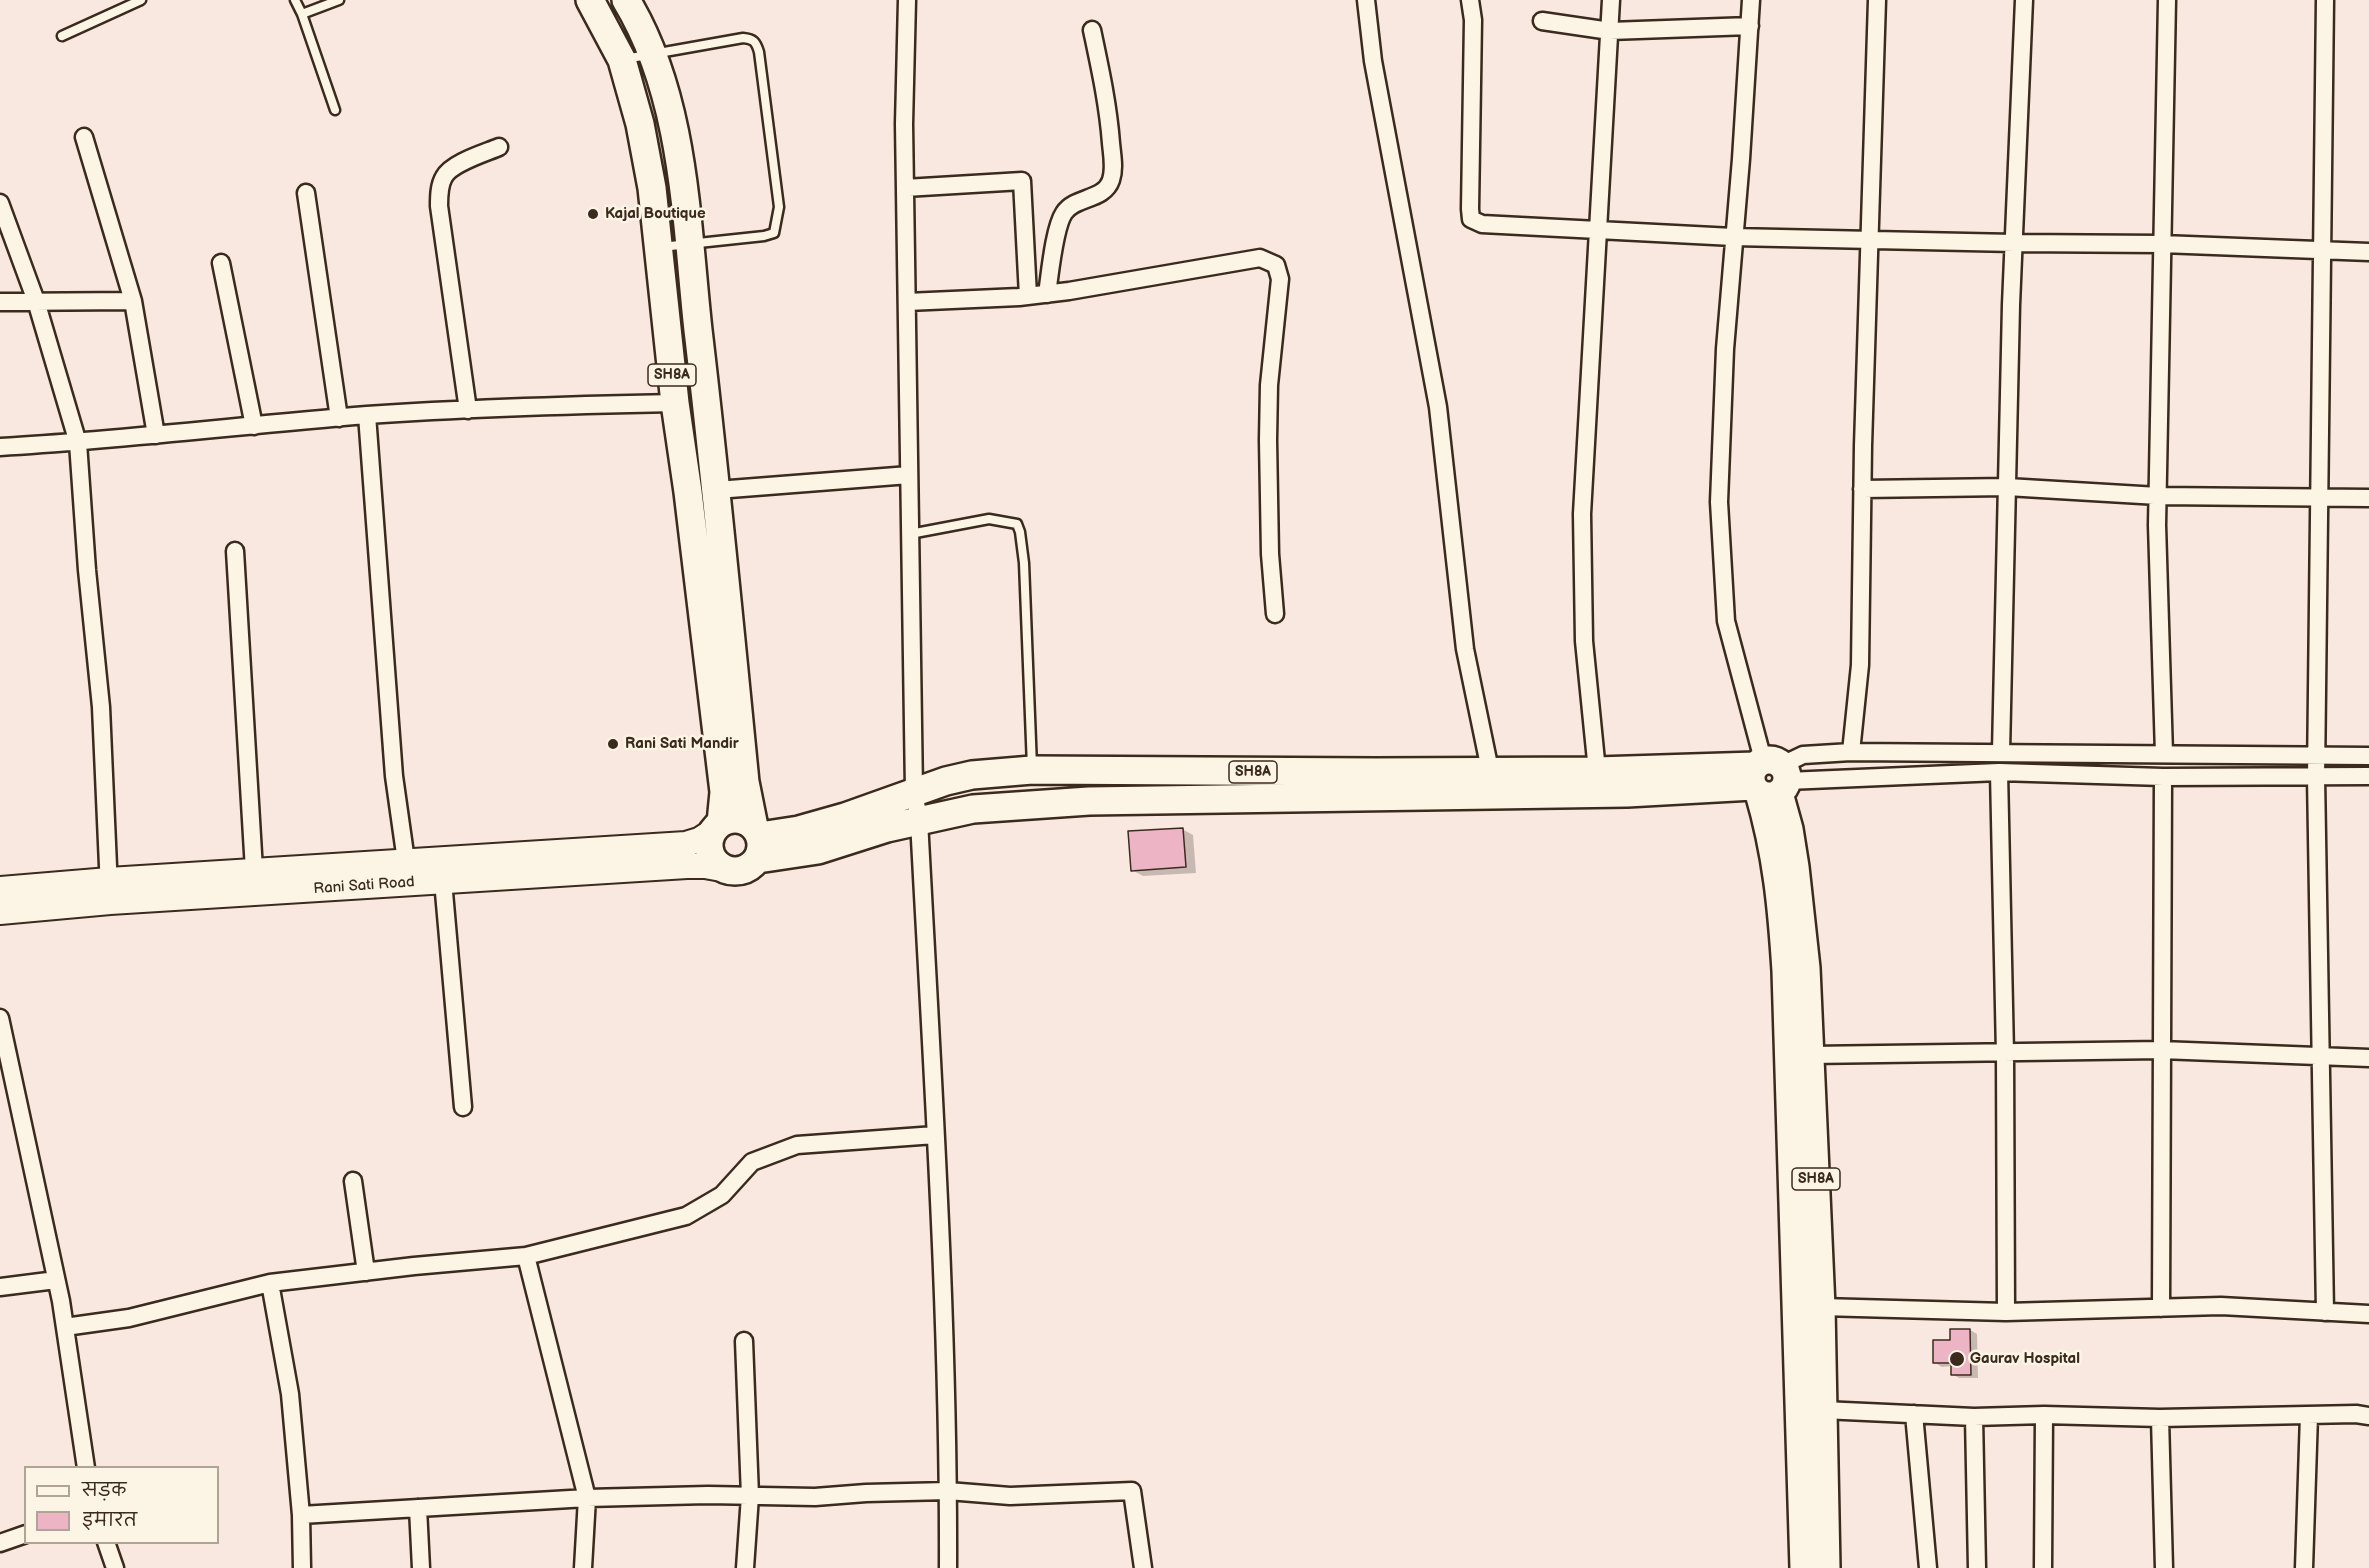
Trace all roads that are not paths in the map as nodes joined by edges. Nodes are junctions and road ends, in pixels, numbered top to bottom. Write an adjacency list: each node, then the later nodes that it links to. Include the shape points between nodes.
1 (141, 0): 20 (lane)
2 (295, 0): 15 (lane)
3 (339, 0): 15 (lane)
4 (590, 0): 22 (main road, SH8A)
5 (627, 0): 21 (main road, SH8A)
6 (907, 0): 26 (street)
7 (1366, 0): 69 (street, via 1373,61 1438,407 1465,649)
8 (1470, 0): 29 (street, via 1471,219 1482,224)
9 (1611, 0): 19 (street)
10 (1751, 0): 17 (street)
11 (1878, 0): 31 (street)
12 (2024, 0): 32 (street)
13 (2167, 0): 34 (street)
14 (2325, 0): 36 (street)
15 (302, 14): 23 (lane)
16 (1542, 21): 19 (street)
17 (1750, 26): 19 (street); 30 (street)
18 (1092, 30): 39 (street, via 1108,103 1111,180 1100,194 1070,206 1063,214)
19 (1610, 31): 29 (street)
20 (62, 36)
21 (654, 54): 22 (lane); 33 (main road, SH8A, via 671,114); 33 (lane, via 743,38 757,43 759,52 779,207 777,225 774,233 764,236)
22 (622, 60): 35 (main road, SH8A, via 640,124)
23 (335, 110)
24 (84, 137): 42 (street)
25 (499, 147): 46 (street, via 456,166 444,176 440,189 439,206)
26 (905, 188): 40 (street, via 1022,181); 44 (street)
27 (306, 193): 48 (street)
28 (0, 203): 41 (street)
29 (1598, 229): 30 (street); 70 (street, via 1582,514 1584,641)
30 (1733, 237): 31 (street); 75 (street, via 1719,514 1726,621)
31 (1869, 239): 32 (street); 55 (street)
32 (2014, 243): 34 (street); 54 (street)
33 (688, 244): 35 (lane); 56 (main road, SH8A)
34 (2162, 244): 36 (street); 57 (street)
35 (658, 247): 45 (main road, SH8A)
36 (2322, 251): 37 (street); 58 (street)
37 (2369, 252)
38 (220, 263): 49 (street)
39 (1047, 294): 40 (street); 62 (street, via 1260,258 1276,265 1281,279 1269,385 1268,440)
40 (1028, 296): 44 (street)
41 (36, 301): 42 (street); 43 (street); 51 (street)
42 (133, 301): 50 (street)
43 (0, 302)
44 (907, 302): 53 (street)
45 (675, 403): 46 (street); 78 (main road, SH8A, via 724,792)
46 (468, 410): 47 (street)
47 (367, 415): 48 (street); 80 (street, via 394,776)
48 (339, 418): 49 (street)
49 (254, 426): 50 (street)
50 (156, 435): 51 (street)
51 (78, 442): 52 (street); 85 (street, via 101,707)
52 (0, 447)
53 (909, 475): 56 (street); 60 (street)
54 (2007, 487): 55 (street); 57 (street); 64 (street)
55 (1862, 489): 63 (street, via 1860,665)
56 (717, 490): 79 (main road, SH8A, via 745,782)
57 (2158, 496): 58 (street); 65 (street)
58 (2319, 498): 59 (street); 66 (street)
59 (2369, 498)
60 (910, 534): 68 (lane, via 989,519 1017,524 1024,563); 76 (street)
61 (235, 551): 81 (street)
62 (1275, 614)
63 (1851, 752): 64 (street); 75 (street, via 1803,755)
64 (2001, 752): 65 (street)
65 (2164, 754): 66 (street)
66 (2317, 756): 67 (street); 74 (street)
67 (2369, 756)
68 (1032, 770): 69 (main road, SH8A); 76 (main road, SH8A, via 972,775)
69 (1490, 770): 70 (main road, SH8A)
70 (1597, 771): 75 (main road, SH8A)
71 (1999, 772): 73 (street); 75 (street); 90 (street)
72 (2369, 776): 74 (street)
73 (2163, 777): 74 (street); 88 (street)
74 (2316, 777): 91 (street)
75 (1768, 778): 77 (main road, SH8A, via 1627,793 1089,801 973,809); 89 (main road, SH8A, via 1789,829 1795,867); 131 (main road, SH8A, via 1786,971)
76 (914, 791): 77 (street); 79 (main road, SH8A, via 837,820)
77 (919, 820): 79 (main road, SH8A, via 818,850); 94 (street)
78 (717, 827): 79 (main road, SH8A, via 732,819 744,821); 80 (street, via 686,844); 82 (main road, SH8A, via 709,843 711,854)
79 (757, 841): 82 (main road, SH8A, via 749,867)
80 (406, 861): 81 (street)
81 (254, 870): 85 (street)
82 (727, 870): 83 (street, Rani Sati Road, via 687,866)
83 (443, 881): 85 (street, Rani Sati Road); 93 (street)
84 (0, 889): 85 (street)
85 (110, 891): 86 (street, Rani Sati Road)
86 (0, 912)
87 (0, 1018): 98 (street)
88 (2161, 1050): 90 (street); 91 (street); 102 (street)
89 (1811, 1054): 90 (street); 101 (main road, SH8A)
90 (2005, 1054): 103 (street)
91 (2321, 1057): 92 (street); 104 (street)
92 (2369, 1058)
93 (463, 1107)
94 (935, 1135): 96 (street, via 797,1144 752,1162 722,1196 686,1216); 116 (street)
95 (353, 1181): 97 (street)
96 (526, 1256): 97 (street); 118 (street)
97 (366, 1272): 99 (street)
98 (56, 1280): 100 (street); 106 (street)
99 (270, 1282): 106 (street, via 129,1318); 120 (street, via 290,1394)
100 (0, 1287)
101 (1821, 1307): 103 (street); 108 (main road, SH8A)
102 (2161, 1308): 103 (street); 104 (street, via 2221,1306)
103 (2006, 1312)
104 (2325, 1312): 105 (street)
105 (2369, 1314)
106 (64, 1327): 115 (street)
107 (744, 1341): 117 (street)
108 (1823, 1410): 109 (street); 132 (main road, SH8A)
109 (1914, 1414): 113 (street); 133 (street)
110 (2309, 1414): 112 (street); 114 (street); 137 (street)
111 (2044, 1415): 113 (street); 114 (street); 135 (street)
112 (2369, 1416)
113 (1974, 1417): 134 (street)
114 (2160, 1418): 136 (street)
115 (86, 1466)
116 (948, 1491): 117 (street); 129 (street); 130 (street, via 1010,1496 1132,1491)
117 (750, 1496): 118 (street); 128 (street)
118 (587, 1498): 119 (street); 127 (street)
119 (418, 1508): 120 (street); 126 (street)
120 (301, 1515): 125 (street)
121 (24, 1535): 122 (street)
122 (0, 1544)
123 (106, 1544): 124 (street)
124 (115, 1568)
125 (302, 1568)
126 (421, 1568)
127 (583, 1568)
128 (745, 1568)
129 (948, 1568)
130 (1143, 1568)
131 (1804, 1568)
132 (1826, 1568)
133 (1928, 1568)
134 (1977, 1568)
135 (2043, 1568)
136 (2164, 1568)
137 (2304, 1568)

